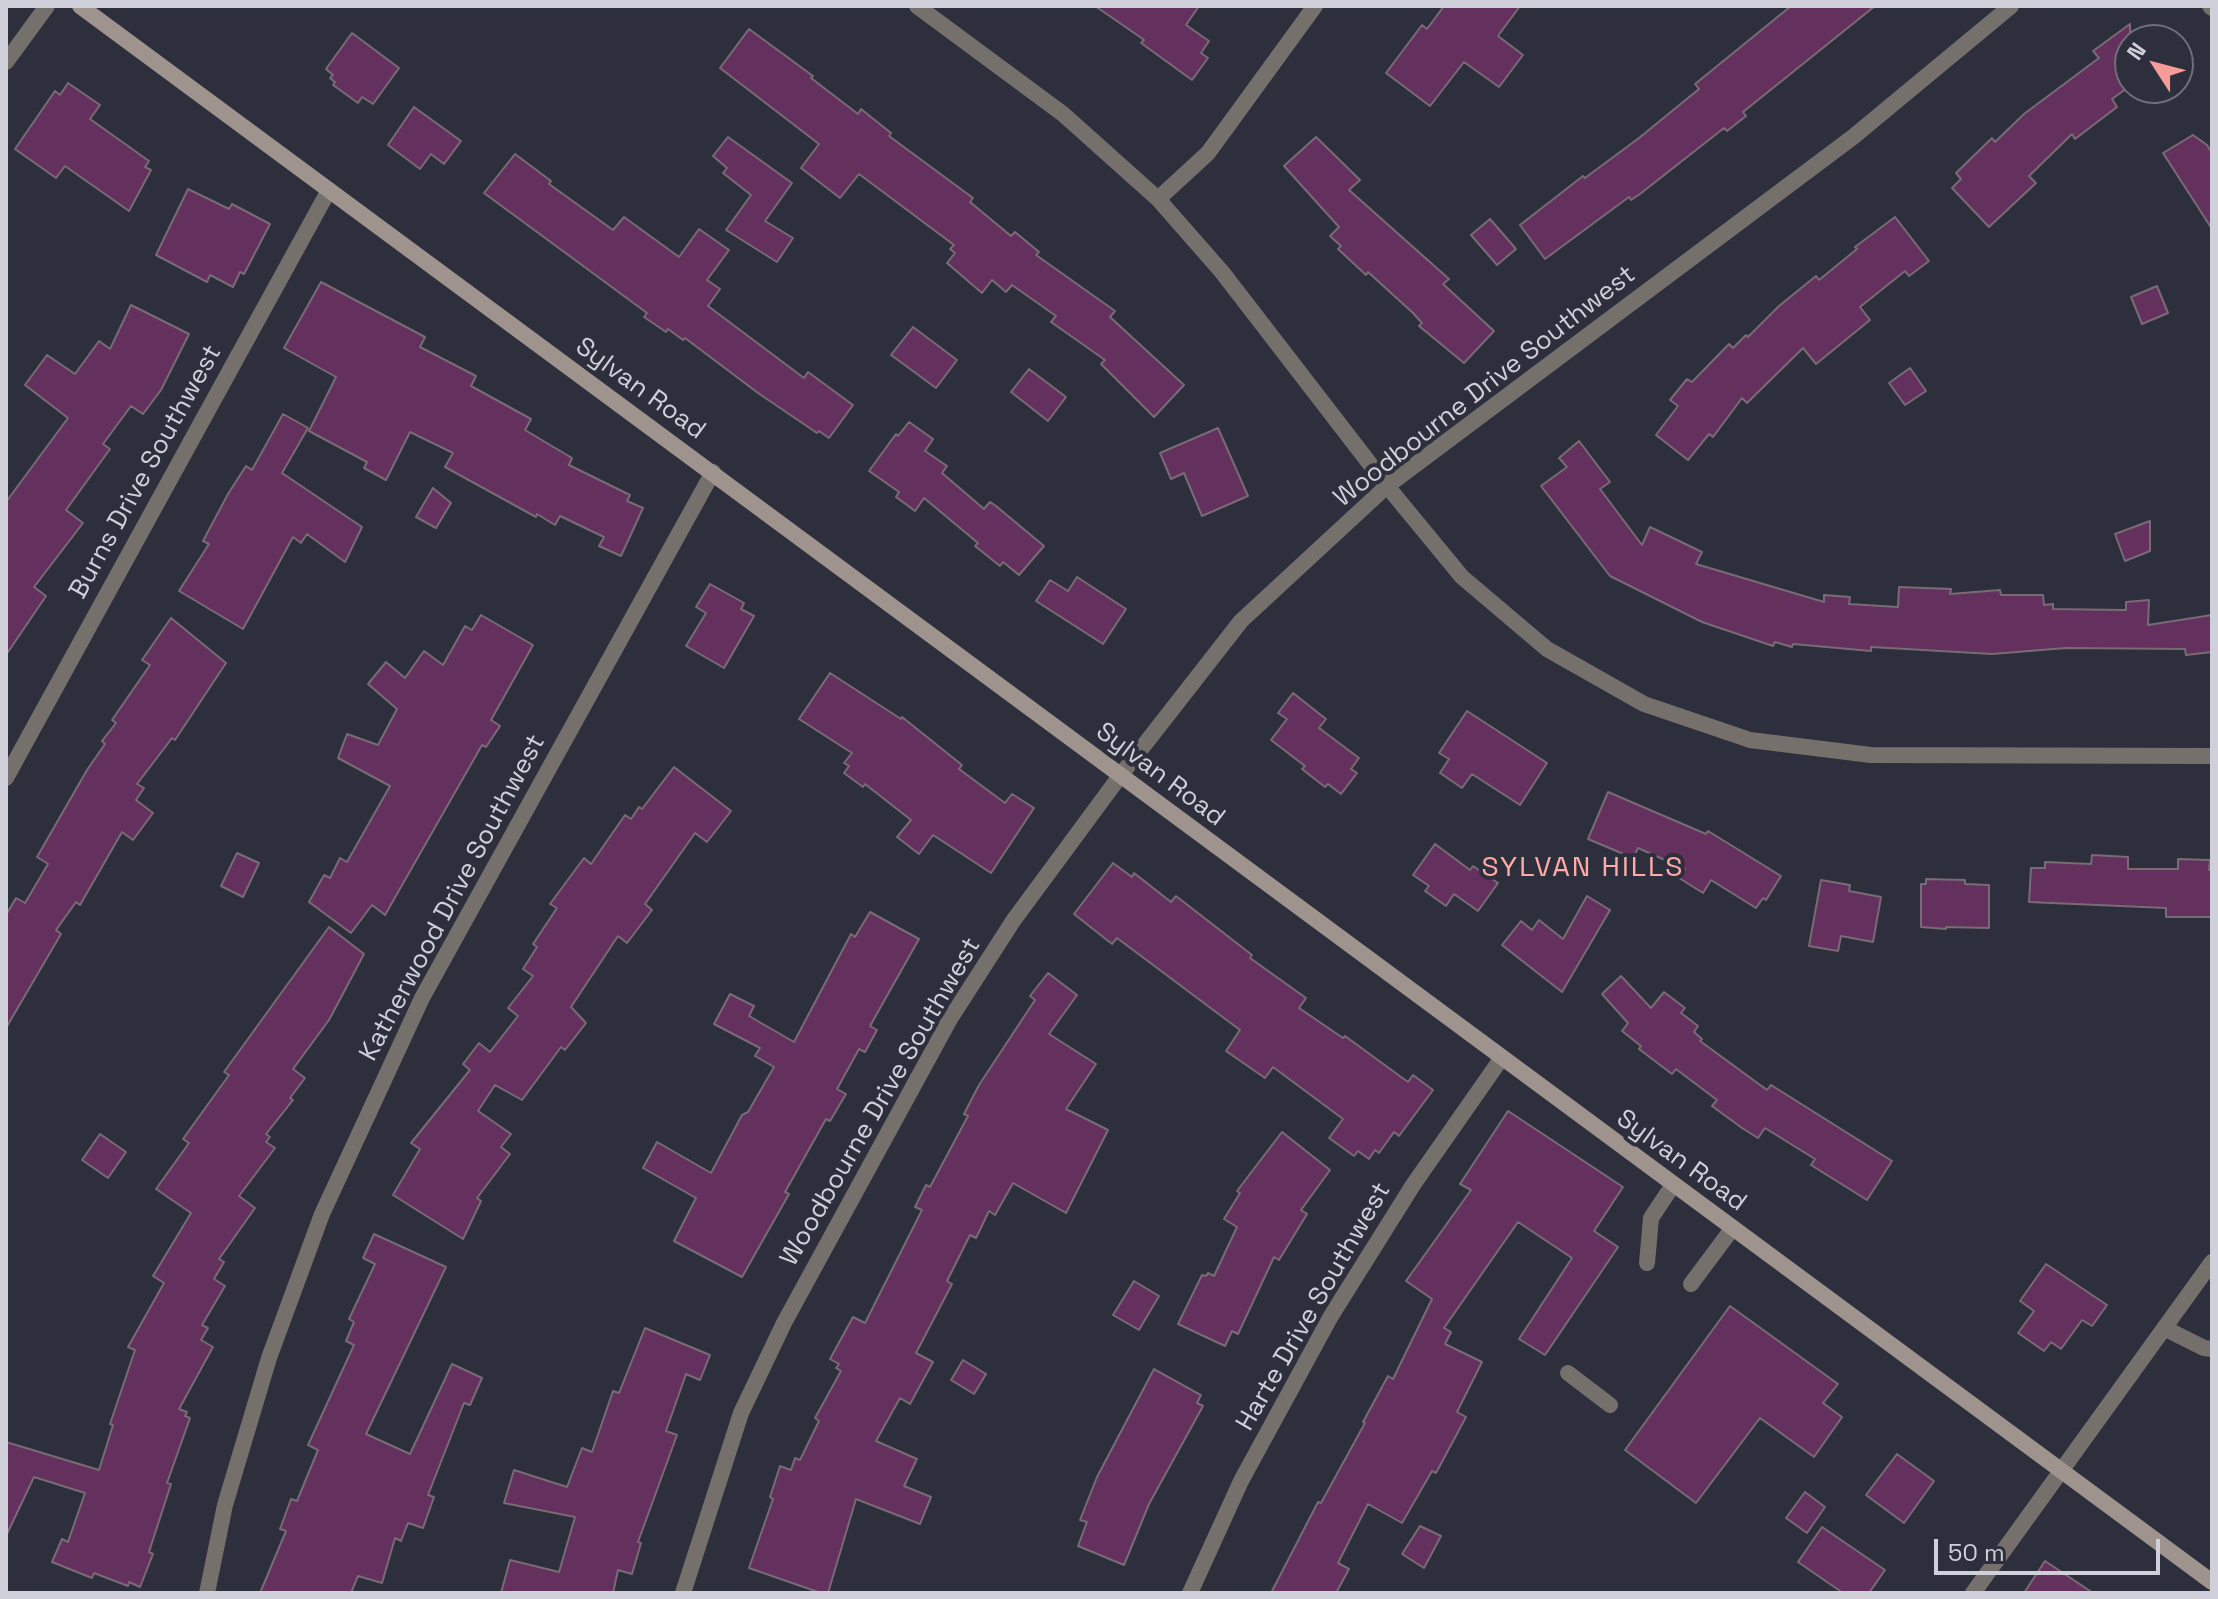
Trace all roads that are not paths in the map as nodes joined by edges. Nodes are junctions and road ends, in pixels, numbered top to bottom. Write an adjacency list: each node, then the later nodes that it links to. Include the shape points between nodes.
1 (47, 6): 6 (street)
2 (80, 6): 7 (main road, Sylvan Road)
3 (917, 6): 8 (street, via 1063,114)
4 (1315, 6): 8 (street, via 1208,153)
5 (2011, 6): 10 (street, Woodbourne Drive Southwest, via 1853,137)
6 (6, 62)
7 (329, 190): 9 (main road, Sylvan Road); 13 (street, Burns Drive Southwest)
8 (1158, 199): 10 (street, via 1222,272)
9 (713, 472): 12 (main road, Sylvan Road); 26 (street, Katherwood Drive Southwest, via 422,998 322,1214 269,1358 225,1505)
10 (1387, 486): 11 (street, via 1462,577 1547,649 1644,704 1750,740 1871,755); 12 (street, Woodbourne Drive Southwest, via 1241,621)
11 (2212, 756)
12 (1120, 776): 14 (main road, Sylvan Road); 27 (street, Woodbourne Drive Southwest, via 1013,921 950,1019 784,1323 741,1413)
13 (6, 778)
14 (1501, 1059): 15 (main road, Sylvan Road); 28 (street, Harte Drive Southwest, via 1331,1316 1241,1481)
15 (1673, 1185): 16 (main road, Sylvan Road); 18 (street, via 1651,1218)
16 (1732, 1229): 19 (street); 24 (main road, Sylvan Road)
17 (2212, 1262): 20 (street)
18 (1647, 1263)
19 (1691, 1284)
20 (2164, 1328): 21 (street); 24 (street)
21 (2212, 1349)
22 (1568, 1373): 23 (street)
23 (1610, 1405)
24 (2061, 1471): 25 (main road, Sylvan Road); 29 (street)
25 (2212, 1582)
26 (207, 1593)
27 (683, 1593)
28 (1190, 1593)
29 (1973, 1593)

